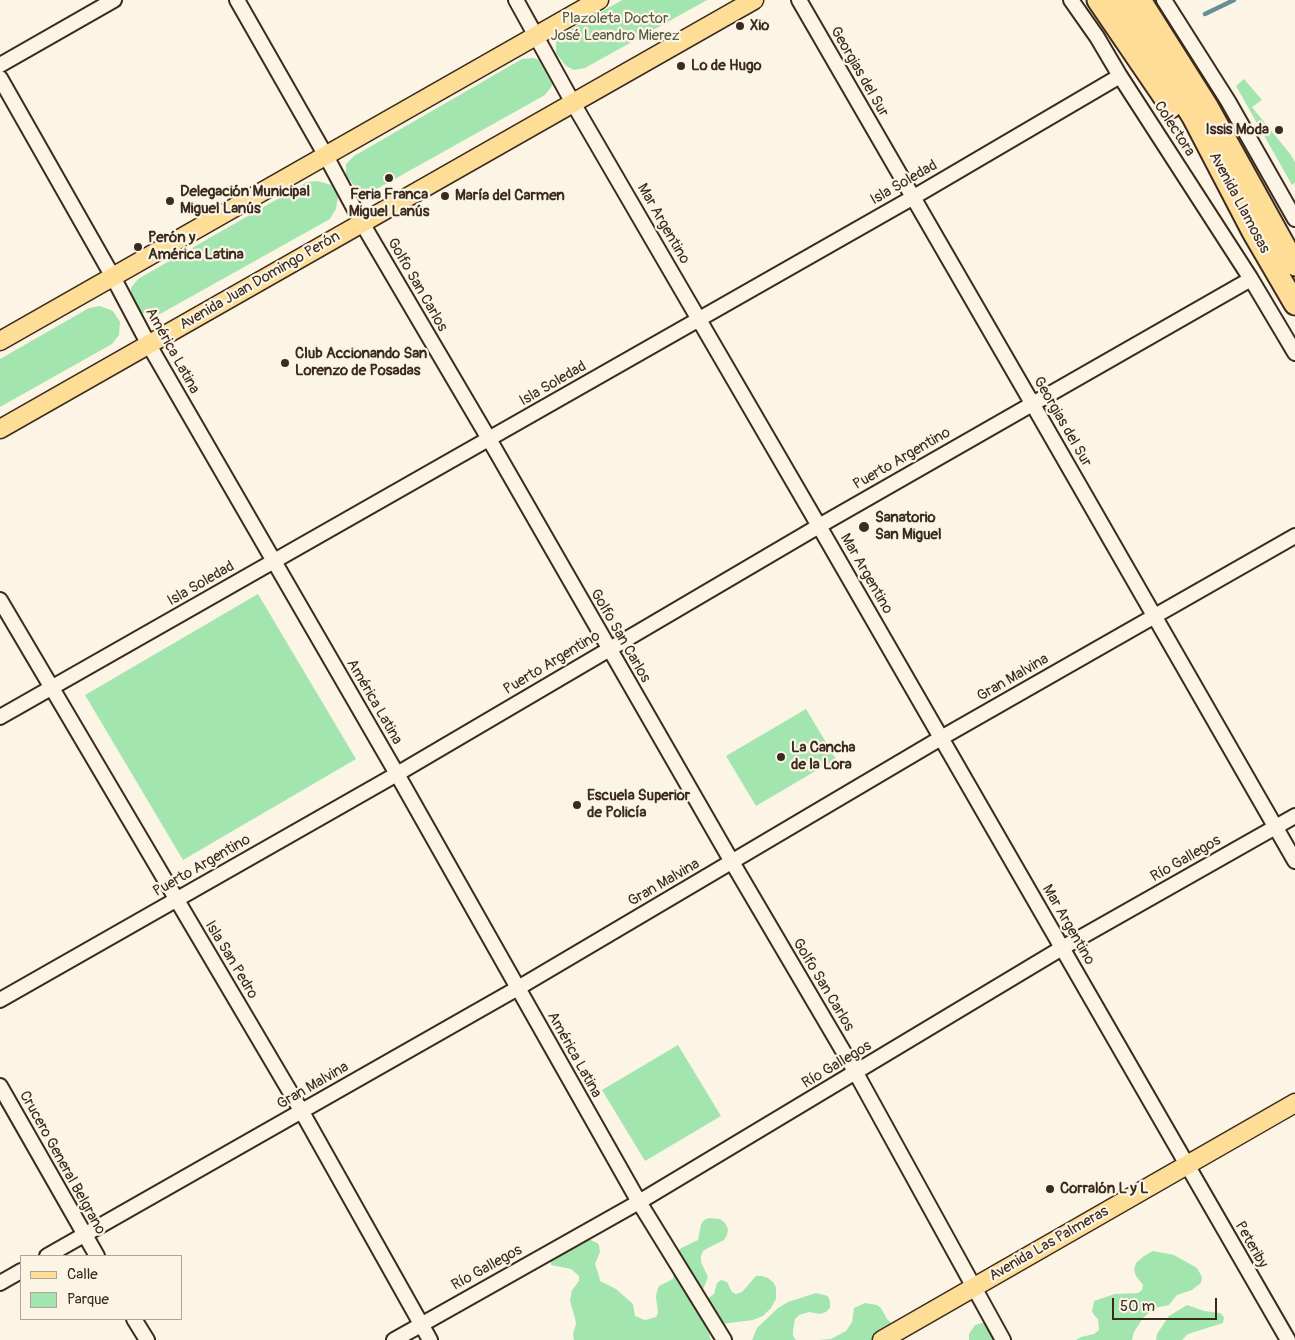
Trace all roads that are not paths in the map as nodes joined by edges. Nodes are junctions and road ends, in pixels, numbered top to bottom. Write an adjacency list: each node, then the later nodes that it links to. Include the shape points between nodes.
1 (114, 0): 12 (street)
2 (237, 0): 17 (street, Golfo San Carlos)
3 (516, 0): 11 (street, Mar Argentino)
4 (599, 0): 11 (main road)
5 (754, 0): 15 (main road, Avenida Juan Domingo Perón)
6 (799, 0): 18 (street, Georgias del Sur)
7 (1071, 0): 13 (street, Colectora)
8 (1098, 0): 16 (highway, via 1169,104)
9 (1120, 0): 16 (highway, Avenida Llamosas)
10 (1150, 3): 19 (street, via 1224,95); 21 (highway, Avenida Llamosas)
11 (536, 36): 15 (street, Mar Argentino); 17 (main road)
12 (0, 65)
13 (1120, 76): 18 (street, Isla Soledad); 23 (street, Colectora)
14 (0, 78): 22 (street, América Latina)
15 (574, 103): 20 (main road, Avenida Juan Domingo Perón); 25 (street, Mar Argentino)
16 (1204, 138): 24 (highway, Avenida Llamosas)
17 (326, 156): 20 (street, Golfo San Carlos); 22 (main road)
18 (912, 198): 25 (street, Isla Soledad); 29 (street, Georgias del Sur)
19 (1295, 218)
20 (362, 223): 27 (main road, Avenida Juan Domingo Perón); 31 (street, Golfo San Carlos)
21 (1295, 265)
22 (113, 277): 26 (main road); 27 (street, América Latina)
23 (1250, 279): 28 (street, Colectora); 29 (street, Puerto Argentino)
24 (1295, 304)
25 (699, 319): 31 (street, Isla Soledad); 32 (street, Mar Argentino)
26 (0, 341)
27 (148, 344): 30 (main road, Avenida Juan Domingo Perón); 34 (street, América Latina)
28 (1295, 353)
29 (1032, 403): 32 (street, Puerto Argentino); 36 (street, Georgias del Sur)
30 (0, 429)
31 (489, 439): 34 (street, Isla Soledad); 37 (street, Golfo San Carlos)
32 (819, 526): 37 (street, Puerto Argentino); 40 (street, Mar Argentino)
33 (1295, 536): 36 (street, Gran Malvina)
34 (273, 562): 38 (street, Isla Soledad); 41 (street, América Latina)
35 (0, 600): 38 (street, Isla San Pedro)
36 (1154, 616): 40 (street, Gran Malvina); 43 (street, Georgias del Sur)
37 (608, 649): 41 (street, Puerto Argentino); 45 (street, Golfo San Carlos)
38 (52, 687): 39 (street, Isla Soledad); 46 (street, Isla San Pedro)
39 (0, 717)
40 (941, 738): 45 (street, Gran Malvina); 47 (street, Mar Argentino)
41 (397, 774): 46 (street, Puerto Argentino); 48 (street, América Latina)
42 (1295, 816): 43 (street, Río Gallegos)
43 (1276, 827): 44 (street, Georgias del Sur); 47 (street, Río Gallegos)
44 (1295, 861)
45 (732, 862): 48 (street, Gran Malvina); 50 (street, Golfo San Carlos)
46 (176, 899): 49 (street, Puerto Argentino); 53 (street, Isla San Pedro)
47 (1062, 948): 50 (street, Río Gallegos); 54 (street, Mar Argentino)
48 (518, 988): 53 (street, Gran Malvina); 55 (street, América Latina)
49 (0, 1000)
50 (856, 1073): 55 (street, Río Gallegos); 61 (street, Golfo San Carlos)
51 (0, 1086): 56 (street, Crucero General Belgrano)
52 (1295, 1103): 54 (main road, Avenida Las Palmeras)
53 (302, 1112): 56 (street, Gran Malvina); 63 (street, Isla San Pedro)
54 (1186, 1166): 61 (main road, Avenida Las Palmeras); 70 (street, Peteriby)
55 (639, 1202): 63 (street, Río Gallegos); 67 (street, América Latina)
56 (84, 1236): 57 (street, Gran Malvina); 58 (street, Crucero General Belgrano)
57 (49, 1255)
58 (96, 1255)
59 (20, 1272): 60 (street)
60 (0, 1283)
61 (974, 1287): 68 (main road, Avenida Las Palmeras); 69 (street, Golfo San Carlos)
62 (135, 1320): 64 (street)
63 (421, 1324): 65 (street, Río Gallegos); 66 (street, Isla San Pedro)
64 (147, 1340)
65 (394, 1340)
66 (430, 1340)
67 (724, 1340)
68 (882, 1340)
69 (1004, 1340)
70 (1288, 1340)

